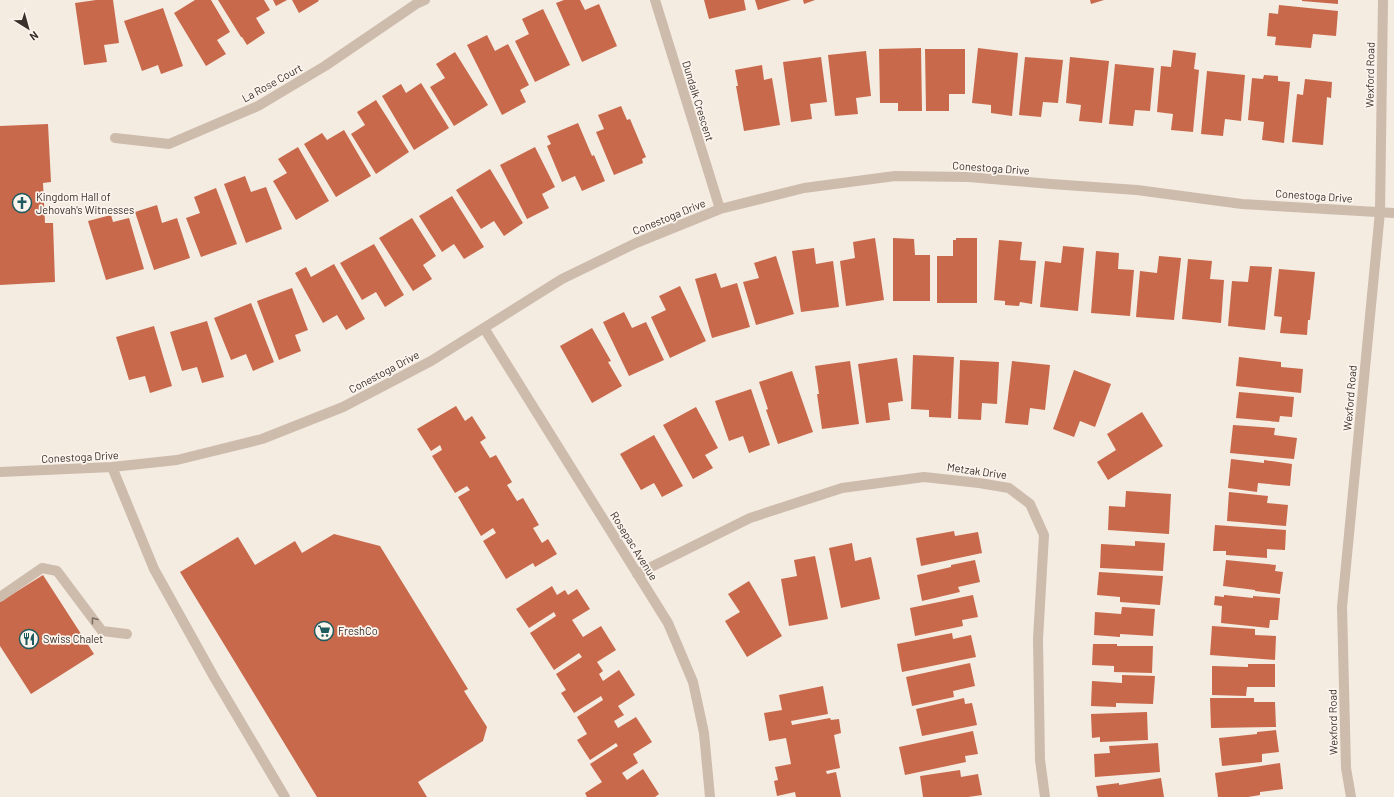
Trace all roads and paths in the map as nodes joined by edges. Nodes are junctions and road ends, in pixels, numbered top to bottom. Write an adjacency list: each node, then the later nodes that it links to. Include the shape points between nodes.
1 (425, 0): 4 (street, La Rose Court, via 325,66 258,106 169,144)
2 (655, 0): 5 (street, Dundalk Crescent)
3 (1383, 0): 6 (street, Wexford Road)
4 (114, 138)
5 (720, 209): 6 (street, Conestoga Drive, via 804,188 895,176 969,177 1137,190 1242,204); 8 (street, Conestoga Drive, via 636,243 562,279)
6 (1380, 212): 7 (street, Conestoga Drive); 17 (street, Wexford Road, via 1342,607 1346,768)
7 (1394, 213)
8 (484, 328): 9 (street, Conestoga Drive, via 431,361 343,407 262,439 177,460); 11 (street, Rosepac Avenue)
9 (112, 468): 10 (street, Conestoga Drive); 14 (street, via 154,569)
10 (0, 472)
11 (637, 574): 15 (street, Rosepac Avenue, via 668,623 693,682 704,733); 16 (street, Metzak Drive, via 750,518 842,488 924,477 1009,488 1030,504 1044,535 1038,639 1040,760)
12 (0, 597): 13 (street, one-way to 12, via 102,631 57,571 42,568)
13 (127, 634)
14 (285, 797)
15 (710, 797)
16 (1045, 797)
17 (1351, 797)

